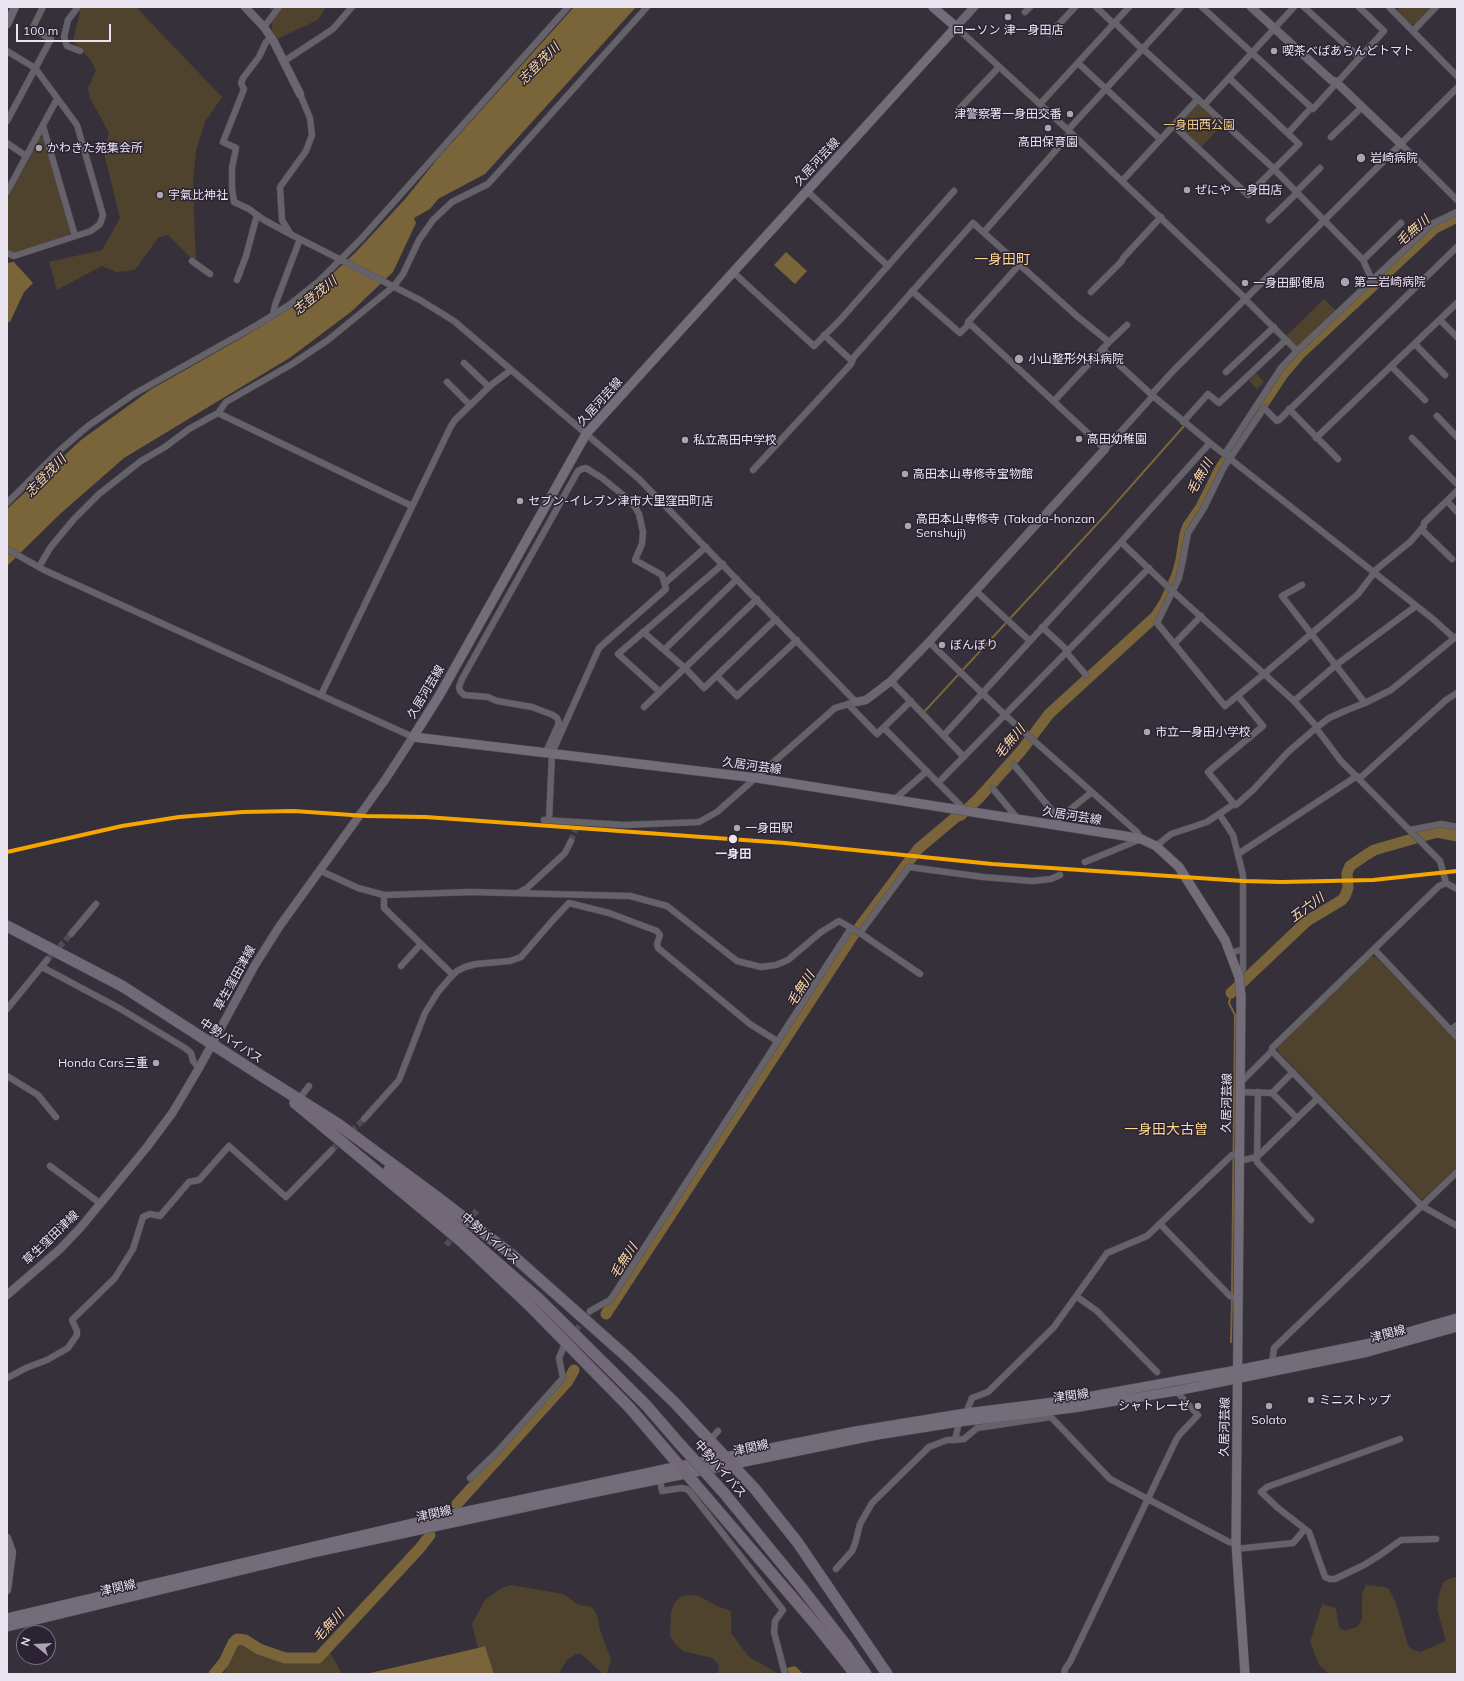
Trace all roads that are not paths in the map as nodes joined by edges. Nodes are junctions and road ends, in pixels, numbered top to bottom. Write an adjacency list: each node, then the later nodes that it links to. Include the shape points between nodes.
1 (15, 7): 25 (main road)
2 (43, 7): 40 (street, via 32,29 50,38)
3 (78, 7): 34 (street, via 68,20 64,37 67,46)
4 (245, 7): 26 (main road)
5 (279, 7): 26 (street)
6 (352, 7): 37 (street, via 333,29)
7 (568, 7): 84 (street, via 366,234)
8 (646, 7): 93 (street, via 488,184 452,202 433,220 419,240 403,274)
9 (933, 7): 27 (main road)
10 (974, 7): 27 (main road)
11 (1030, 7): 23 (street)
12 (1075, 7): 30 (street)
13 (1096, 7): 24 (street)
14 (1129, 7): 24 (street)
15 (1181, 7): 32 (street)
16 (1202, 7): 35 (street)
17 (1251, 7): 28 (main road)
18 (1294, 7): 28 (street)
19 (1304, 7): 36 (street)
20 (1359, 7): 36 (street, via 1384,30)
21 (1389, 7): 29 (street)
22 (1436, 7): 29 (street)
23 (1025, 12)
24 (1114, 23): 32 (street); 38 (street)
25 (7, 24)
26 (264, 27): 31 (main road)
27 (956, 27): 39 (street); 67 (main road, 久居河芸線)
28 (1274, 28): 35 (street); 43 (main road)
29 (1413, 31): 41 (street)
30 (1050, 34)
31 (271, 38): 37 (main road); 73 (street, via 242,78 240,83 244,89 224,142 236,148 232,168 234,202)
32 (1142, 48): 45 (street); 48 (street)
33 (7, 50): 40 (street)
34 (80, 51)
35 (1252, 53): 42 (street); 53 (street)
36 (1359, 57): 43 (street)
37 (283, 62): 46 (main road)
38 (1078, 63): 45 (street); 49 (street)
39 (999, 67): 49 (street); 52 (street)
40 (35, 68): 47 (street); 54 (street)
41 (1457, 76)
42 (1229, 78): 50 (street); 58 (street)
43 (1336, 82): 51 (main road); 53 (street, via 1313,109)
44 (1457, 88): 62 (street)
45 (1106, 89): 57 (street); 60 (street)
46 (300, 94): 79 (street, via 310,118 312,135 306,151 280,187 282,220)
47 (57, 99): 56 (street); 80 (street, via 79,128 103,215 96,228)
48 (1198, 99): 50 (street); 55 (street)
49 (1040, 104): 57 (street)
50 (1204, 105): 65 (street)
51 (1362, 106): 59 (street); 62 (main road)
52 (960, 108)
53 (1311, 108): 58 (street)
54 (7, 121)
55 (1173, 125): 60 (street); 65 (street, via 1248,195)
56 (43, 126): 63 (street); 80 (street)
57 (1070, 132): 66 (street); 78 (street)
58 (1288, 133): 65 (street, via 1299,144)
59 (1331, 137)
60 (1160, 139): 66 (street)
61 (7, 143): 63 (street)
62 (1401, 144): 71 (street); 76 (street)
63 (26, 156): 69 (street)
64 (1320, 168): 70 (street)
65 (1274, 170): 70 (street)
66 (1122, 181): 74 (street)
67 (807, 191): 88 (street); 89 (main road, 久居河芸線)
68 (954, 191): 88 (street)
69 (7, 192)
70 (1296, 192): 75 (street); 76 (street)
71 (1456, 196)
72 (1457, 212): 92 (street, via 1432,224)
73 (257, 215): 79 (street); 91 (street)
74 (1161, 217): 95 (street); 96 (street)
75 (1268, 220)
76 (1324, 221): 85 (street); 96 (street)
77 (1401, 223): 85 (street)
78 (984, 232): 87 (street); 94 (street, via 973,223)
79 (292, 235): 81 (street)
80 (75, 236): 83 (street, via 14,256)
81 (300, 239): 84 (street); 98 (street)
82 (1457, 247): 122 (street)
83 (7, 253)
84 (340, 259): 93 (street); 98 (street, via 319,281)
85 (1363, 260): 92 (street)
86 (192, 261): 90 (street)
87 (1020, 264): 100 (street, via 968,322); 106 (street)
88 (888, 266): 103 (street)
89 (734, 273): 103 (street, via 814,346); 126 (main road, 久居河芸線)
90 (210, 274)
91 (237, 280)
92 (1372, 280): 109 (street)
93 (393, 286): 113 (street, via 454,322); 123 (street, via 328,340 226,402)
94 (912, 291): 100 (street, via 960,333); 110 (street)
95 (1092, 292)
96 (1246, 299): 102 (street); 118 (street, via 1168,376)
97 (1457, 303): 99 (street)
98 (273, 315): 138 (street, via 134,394 94,422 59,451)
99 (1440, 320): 104 (street); 107 (street)
100 (969, 324): 120 (street)
101 (1127, 325): 106 (street)
102 (1274, 327): 105 (street); 114 (street)
103 (824, 335): 110 (street)
104 (1457, 337)
105 (1286, 340): 109 (street); 125 (street, via 1218,403 1208,394)
106 (1109, 342): 108 (street)
107 (1416, 344): 112 (street); 115 (street)
108 (1102, 349): 118 (street); 120 (street)
109 (1297, 351): 132 (street, via 1281,368)
110 (852, 362): 134 (street)
111 (464, 364): 117 (street)
112 (1392, 366): 119 (street); 128 (street)
113 (511, 370): 117 (street); 126 (street)
114 (1226, 372)
115 (1445, 375)
116 (447, 382): 121 (street)
117 (489, 387): 121 (street)
118 (1152, 396): 125 (street); 131 (street)
119 (1426, 400)
120 (1054, 401): 131 (street)
121 (470, 405): 139 (street, via 451,426)
122 (1288, 409): 128 (street); 132 (street, via 1277,421 1264,408)
123 (218, 413): 139 (street); 147 (street, via 141,460 99,494 50,548)
124 (1437, 416): 127 (street)
125 (1183, 422): 130 (street)
126 (586, 434): 143 (street, via 639,479); 189 (main road, 久居河芸線)
127 (1457, 437)
128 (1316, 438): 133 (street)
129 (1412, 438): 135 (street)
130 (1210, 442): 132 (street); 142 (street)
131 (1106, 449): 154 (main road)
132 (1228, 457): 149 (street); 153 (street, via 1204,508 1188,533 1183,566)
133 (1338, 459)
134 (753, 470)
135 (1457, 484)
136 (1457, 491): 137 (street)
137 (1447, 501): 140 (street); 141 (street)
138 (7, 503)
139 (412, 506): 178 (street)
140 (1457, 512)
141 (1421, 529): 145 (street); 149 (street)
142 (1120, 542): 148 (street); 159 (street)
143 (706, 547): 146 (street); 151 (street)
144 (7, 550): 147 (street)
145 (1452, 560)
146 (723, 564): 150 (street); 160 (street)
147 (39, 567): 178 (street)
148 (1149, 568): 153 (street); 168 (street)
149 (1374, 573): 156 (street); 161 (street, via 1358,594)
150 (737, 579): 155 (street); 167 (street)
151 (665, 582): 190 (street, via 666,589 599,648); 190 (street, via 662,575 635,560 642,544 643,532 635,507 596,473 586,468 579,470 462,679 459,689 464,695 488,697 532,707 553,715 557,718 558,728)
152 (1302, 585): 161 (street, via 1282,596)
153 (1171, 590): 157 (street); 166 (street, via 1157,623)
154 (976, 591): 164 (street); 165 (main road)
155 (757, 599): 158 (street); 170 (street)
156 (1416, 606): 162 (street); 169 (street)
157 (1200, 616): 166 (street); 171 (street)
158 (776, 619): 163 (street); 173 (street)
159 (1042, 627): 164 (street); 168 (street)
160 (643, 632): 167 (street); 175 (street, via 618,654)
161 (1312, 634): 169 (street); 171 (street)
162 (1456, 637): 183 (street, via 1391,690)
163 (797, 640): 173 (street, via 737,696); 182 (street)
164 (1030, 641): 176 (street)
165 (929, 642): 174 (main road); 176 (street)
166 (1174, 644): 179 (street, via 1225,706)
167 (664, 650): 170 (street)
168 (1067, 651): 172 (street); 185 (street)
169 (1336, 665): 181 (street); 183 (street)
170 (685, 668): 173 (street, via 704,688); 175 (street)
171 (1264, 674): 179 (street); 181 (street)
172 (1086, 675)
173 (717, 676)
174 (891, 681): 180 (street); 182 (main road, via 866,700)
175 (660, 692): 184 (street)
176 (982, 693): 185 (street); 188 (street)
177 (1457, 693): 194 (street)
178 (320, 695): 189 (street)
179 (1238, 696): 200 (street, via 1263,726 1208,772)
180 (911, 701): 186 (street); 188 (street)
181 (1294, 701): 187 (street)
182 (852, 703): 186 (street, via 877,734); 195 (street, via 835,708)
183 (1365, 703): 187 (street, via 1329,718)
184 (644, 707)
185 (1005, 715): 191 (street); 198 (street)
186 (884, 728): 193 (street)
187 (1316, 728): 194 (street, via 1333,752); 200 (street, via 1288,752 1253,790)
188 (944, 735): 191 (street)
189 (414, 737): 190 (main road, 久居河芸線); 213 (main road, 草生窪田津線)
190 (549, 752): 195 (main road, 久居河芸線); 195 (street, via 547,820 624,825 699,822 717,812)
191 (964, 756): 196 (street)
192 (1014, 765): 204 (street)
193 (927, 771): 196 (street); 199 (street)
194 (1358, 777): 207 (street); 211 (street)
195 (757, 778): 199 (main road, 久居河芸線)
196 (938, 783): 201 (street, via 963,808)
197 (993, 789): 203 (street)
198 (1092, 792): 204 (street); 208 (street, via 1137,832)
199 (895, 800): 201 (main road, 久居河芸線)
200 (1234, 804): 202 (street)
201 (959, 811): 203 (main road, 久居河芸線)
202 (1220, 815): 210 (street, via 1208,822 1171,834); 211 (street, via 1233,835)
203 (1018, 819): 205 (main road, 久居河芸線)
204 (1059, 819): 205 (street)
205 (1051, 825): 208 (main road, 久居河芸線)
206 (1457, 827): 207 (street, via 1441,824)
207 (1410, 830): 215 (street, via 1440,861)
208 (1141, 839): 210 (main road, 久居河芸線); 212 (street)
209 (571, 841): 217 (street, via 565,854)
210 (1156, 846): 229 (main road, 久居河芸線, via 1179,867)
211 (1238, 854): 228 (street, via 1243,881)
212 (1085, 862)
213 (320, 870): 219 (street, via 358,888); 241 (main road, 草生窪田津線, via 278,927)
214 (1060, 875): 224 (street, via 1051,879 1032,881 909,867)
215 (1446, 883): 216 (street); 227 (street)
216 (1457, 889)
217 (516, 894): 218 (street); 219 (street, via 471,892)
218 (574, 894): 220 (street); 223 (street, via 630,896 662,904 672,909 737,961 757,967 776,965 788,960 840,920)
219 (384, 895): 226 (street, via 384,908)
220 (569, 903): 234 (street, via 521,957 510,961 476,964); 240 (street, via 609,913 657,931 660,935 658,948 750,1024)
221 (96, 904): 225 (street)
222 (7, 926): 241 (highway, 中勢バイパス, via 122,986)
223 (852, 929): 224 (street); 240 (street)
224 (859, 933): 233 (street)
225 (71, 934)
226 (421, 944): 231 (street); 234 (street)
227 (1374, 949): 238 (street); 242 (street, via 1272,1048)
228 (1243, 950): 229 (street); 235 (street, via 1243,969)
229 (1231, 953): 235 (main road, 久居河芸線)
230 (47, 960): 232 (street)
231 (401, 966)
232 (42, 967): 236 (street); 243 (street, via 119,1008 185,1048 192,1054 193,1061)
233 (920, 974)
234 (453, 975): 255 (street, via 425,1013 399,1080)
235 (1239, 976): 248 (main road, 久居河芸線)
236 (7, 1009)
237 (1457, 1025): 238 (street)
238 (1450, 1030): 239 (street)
239 (1457, 1037)
240 (777, 1041): 269 (street, via 615,1293 610,1300)
241 (212, 1044): 243 (main road, 草生窪田津線); 246 (highway, 中勢バイパス)
242 (1272, 1051): 244 (street); 248 (street)
243 (199, 1068): 261 (main road, 草生窪田津線, via 173,1112)
244 (1293, 1072): 250 (street); 251 (street)
245 (7, 1076): 253 (street, via 38,1096)
246 (265, 1078): 252 (highway); 285 (highway, via 461,1241 531,1307 619,1397); 299 (highway, 中勢バイパス, bridge, via 359,1145 426,1201 528,1290 645,1404 724,1493 801,1587)
247 (309, 1086): 252 (street)
248 (1240, 1088): 249 (street); 257 (main road, 久居河芸線)
249 (1258, 1092): 250 (street); 258 (street)
250 (1272, 1093): 254 (street)
251 (1318, 1098): 254 (street); 262 (street)
252 (299, 1099): 282 (highway, via 338,1124 511,1254 627,1357)
253 (56, 1116)
254 (1297, 1118): 258 (street)
255 (364, 1119)
256 (332, 1150): 276 (street, via 286,1197 229,1146 199,1180 189,1182 160,1216 150,1214 143,1217 133,1248 115,1278 72,1320 77,1331 68,1348)
257 (1236, 1156): 258 (street); 264 (street); 268 (main road, 久居河芸線)
258 (1257, 1157): 263 (street, via 1257,1162)
259 (50, 1166): 261 (street)
260 (1457, 1172): 262 (street)
261 (101, 1204): 266 (main road, 草生窪田津線, via 60,1249)
262 (1422, 1206): 265 (street); 273 (street, via 1274,1348)
263 (1311, 1220)
264 (1160, 1224): 267 (street, via 1147,1236 1107,1253); 268 (street)
265 (1457, 1226)
266 (7, 1295)
267 (1076, 1296): 274 (street, via 1097,1311); 278 (street, via 1054,1327 1037,1345 988,1392 972,1398)
268 (1234, 1298): 275 (main road, 久居河芸線)
269 (590, 1311)
270 (1457, 1318): 273 (main road, 津関線, via 1366,1344)
271 (1457, 1327): 275 (main road, 津関線, via 1368,1352)
272 (564, 1346): 286 (street, via 559,1358 563,1378)
273 (1272, 1363): 275 (main road, 津関線)
274 (1157, 1372)
275 (1237, 1374): 277 (main road, 津関線); 278 (main road, 津関線); 292 (main road, 久居河芸線)
276 (7, 1378)
277 (1176, 1391): 279 (main road, 津関線, via 1073,1408); 288 (street, via 1198,1415 1180,1434)
278 (966, 1413): 279 (street); 284 (main road, 津関線, via 856,1431)
279 (959, 1422): 283 (street); 284 (main road, 津関線)
280 (718, 1431): 282 (street)
281 (1400, 1439): 289 (street, via 1260,1491)
282 (710, 1440): 284 (highway)
283 (955, 1440): 288 (street, via 964,1439 977,1428 1051,1417 1110,1479); 293 (street, via 947,1440 929,1447 872,1503 860,1524 852,1551)
284 (728, 1461): 285 (main road, 津関線); 300 (highway, via 755,1489 798,1543)
285 (684, 1470): 287 (main road, 津関線); 295 (main road, 津関線, via 439,1517); 298 (highway)
286 (470, 1478)
287 (660, 1480): 296 (main road, 津関線, via 346,1546); 297 (street, via 662,1491 681,1488 690,1492 783,1610 775,1621 774,1632)
288 (1148, 1498): 292 (street); 301 (street)
289 (1305, 1529): 291 (street, via 1309,1532 1325,1577 1330,1579 1360,1567 1401,1540); 292 (street, via 1293,1543)
290 (7, 1538): 294 (main road, via 12,1552)
291 (1436, 1539)
292 (1236, 1546): 302 (main road, 久居河芸線)
293 (836, 1569)
294 (7, 1590)
295 (7, 1618)
296 (7, 1627)
297 (784, 1674)
298 (855, 1674)
299 (866, 1674)
300 (887, 1674)
301 (1064, 1674)
302 (1245, 1674)

